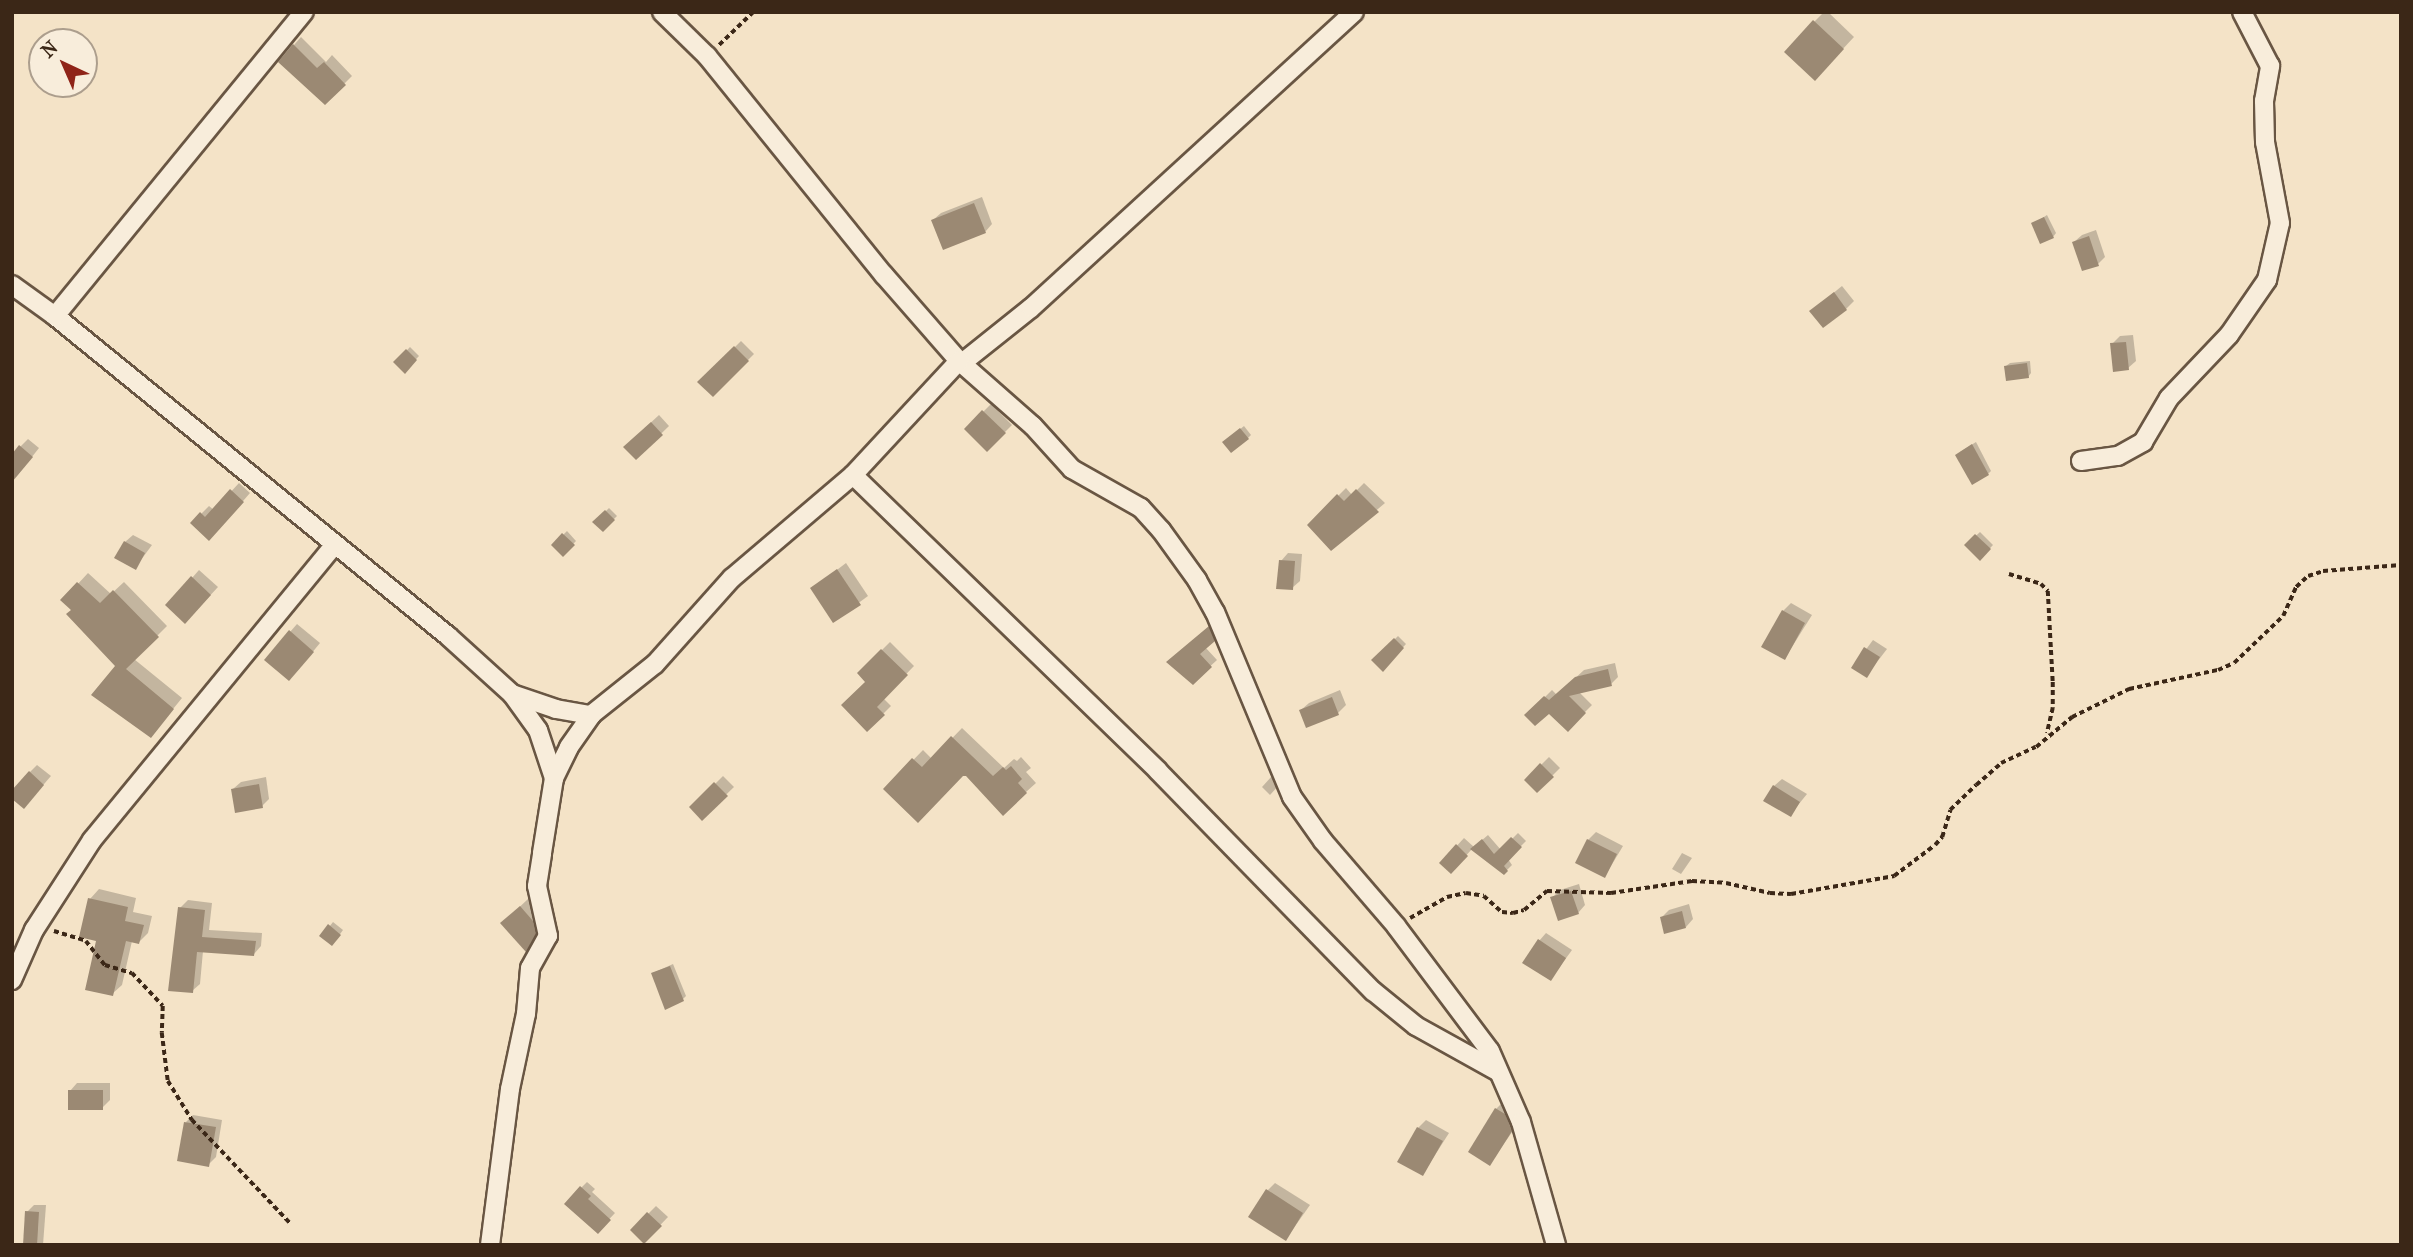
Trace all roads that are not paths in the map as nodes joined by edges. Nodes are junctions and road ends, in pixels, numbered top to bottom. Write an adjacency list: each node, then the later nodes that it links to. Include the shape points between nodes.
1 (304, 12): 6 (street)
2 (662, 12): 7 (street, via 707,56)
3 (1354, 12): 7 (street, via 1031,308)
4 (2242, 12): 8 (street, via 2270,66 2264,101 2265,142 2280,223 2267,280 2229,335 2169,398 2143,442 2118,456)
5 (12, 285): 6 (street)
6 (55, 316): 10 (street)
7 (960, 362): 9 (street); 15 (street, via 1033,426 1072,469 1141,508 1161,530 1215,612 1292,797 1476,1031)
8 (2081, 461)
9 (853, 475): 12 (street, via 732,578 655,664); 15 (street, via 1158,771 1373,991 1416,1026)
10 (334, 545): 11 (street); 14 (street, via 93,840 34,930)
11 (512, 694): 12 (street); 13 (street, via 538,730)
12 (591, 715): 13 (street)
13 (554, 778): 16 (street, via 537,886 548,936 530,968)
14 (12, 980)
15 (1497, 1071): 17 (street, via 1521,1122)
16 (490, 1245)
17 (1556, 1245)

